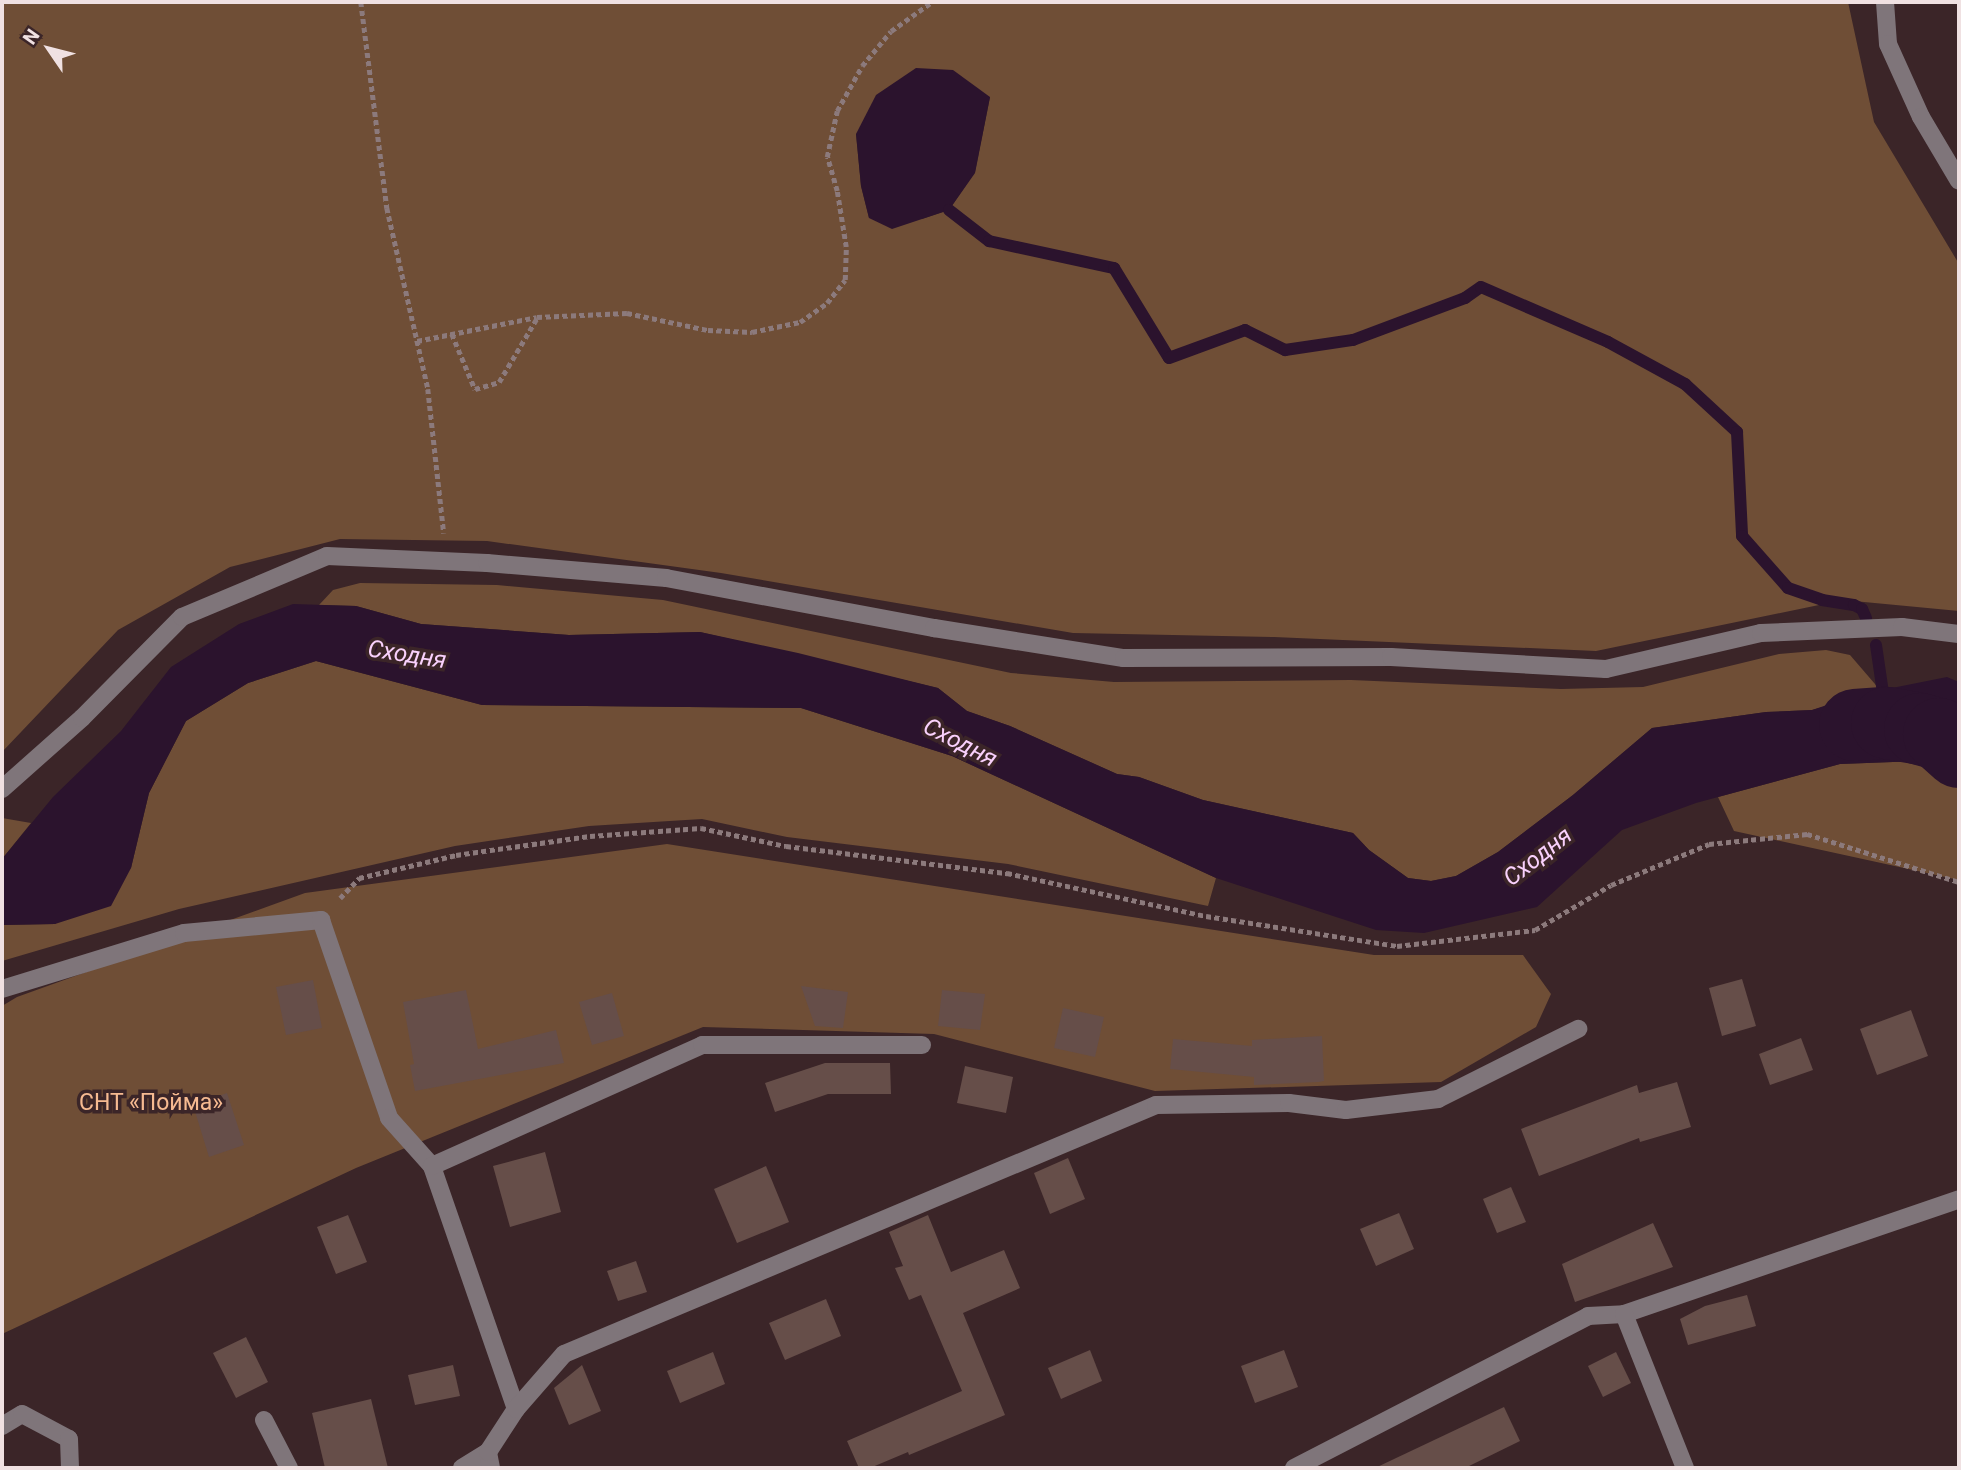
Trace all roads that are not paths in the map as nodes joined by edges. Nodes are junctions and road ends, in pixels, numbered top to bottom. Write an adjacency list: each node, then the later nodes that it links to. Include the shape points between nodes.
1 (1885, 2): 2 (street, via 1888,44 1921,117)
2 (1959, 181)
3 (1959, 634): 4 (street, via 1902,627 1761,633 1606,669 1391,657 1125,658 666,579 327,556 182,617 82,718)
4 (2, 789)
5 (2, 989): 8 (street, via 184,933 321,920 390,1118)
6 (1578, 1029): 11 (street, via 1438,1099 1346,1110 1289,1103 1156,1105 564,1354)
7 (922, 1045): 8 (street, via 702,1045)
8 (432, 1166): 11 (street)
9 (1959, 1199): 10 (street)
10 (1624, 1314): 18 (street, via 1588,1316); 19 (street)
11 (516, 1409): 14 (street)
12 (264, 1420): 16 (street)
13 (2, 1426): 15 (street, via 22,1414 69,1439)
14 (489, 1460): 17 (street)
15 (69, 1468)
16 (289, 1468)
17 (462, 1468)
18 (1294, 1468)
19 (1685, 1468)

